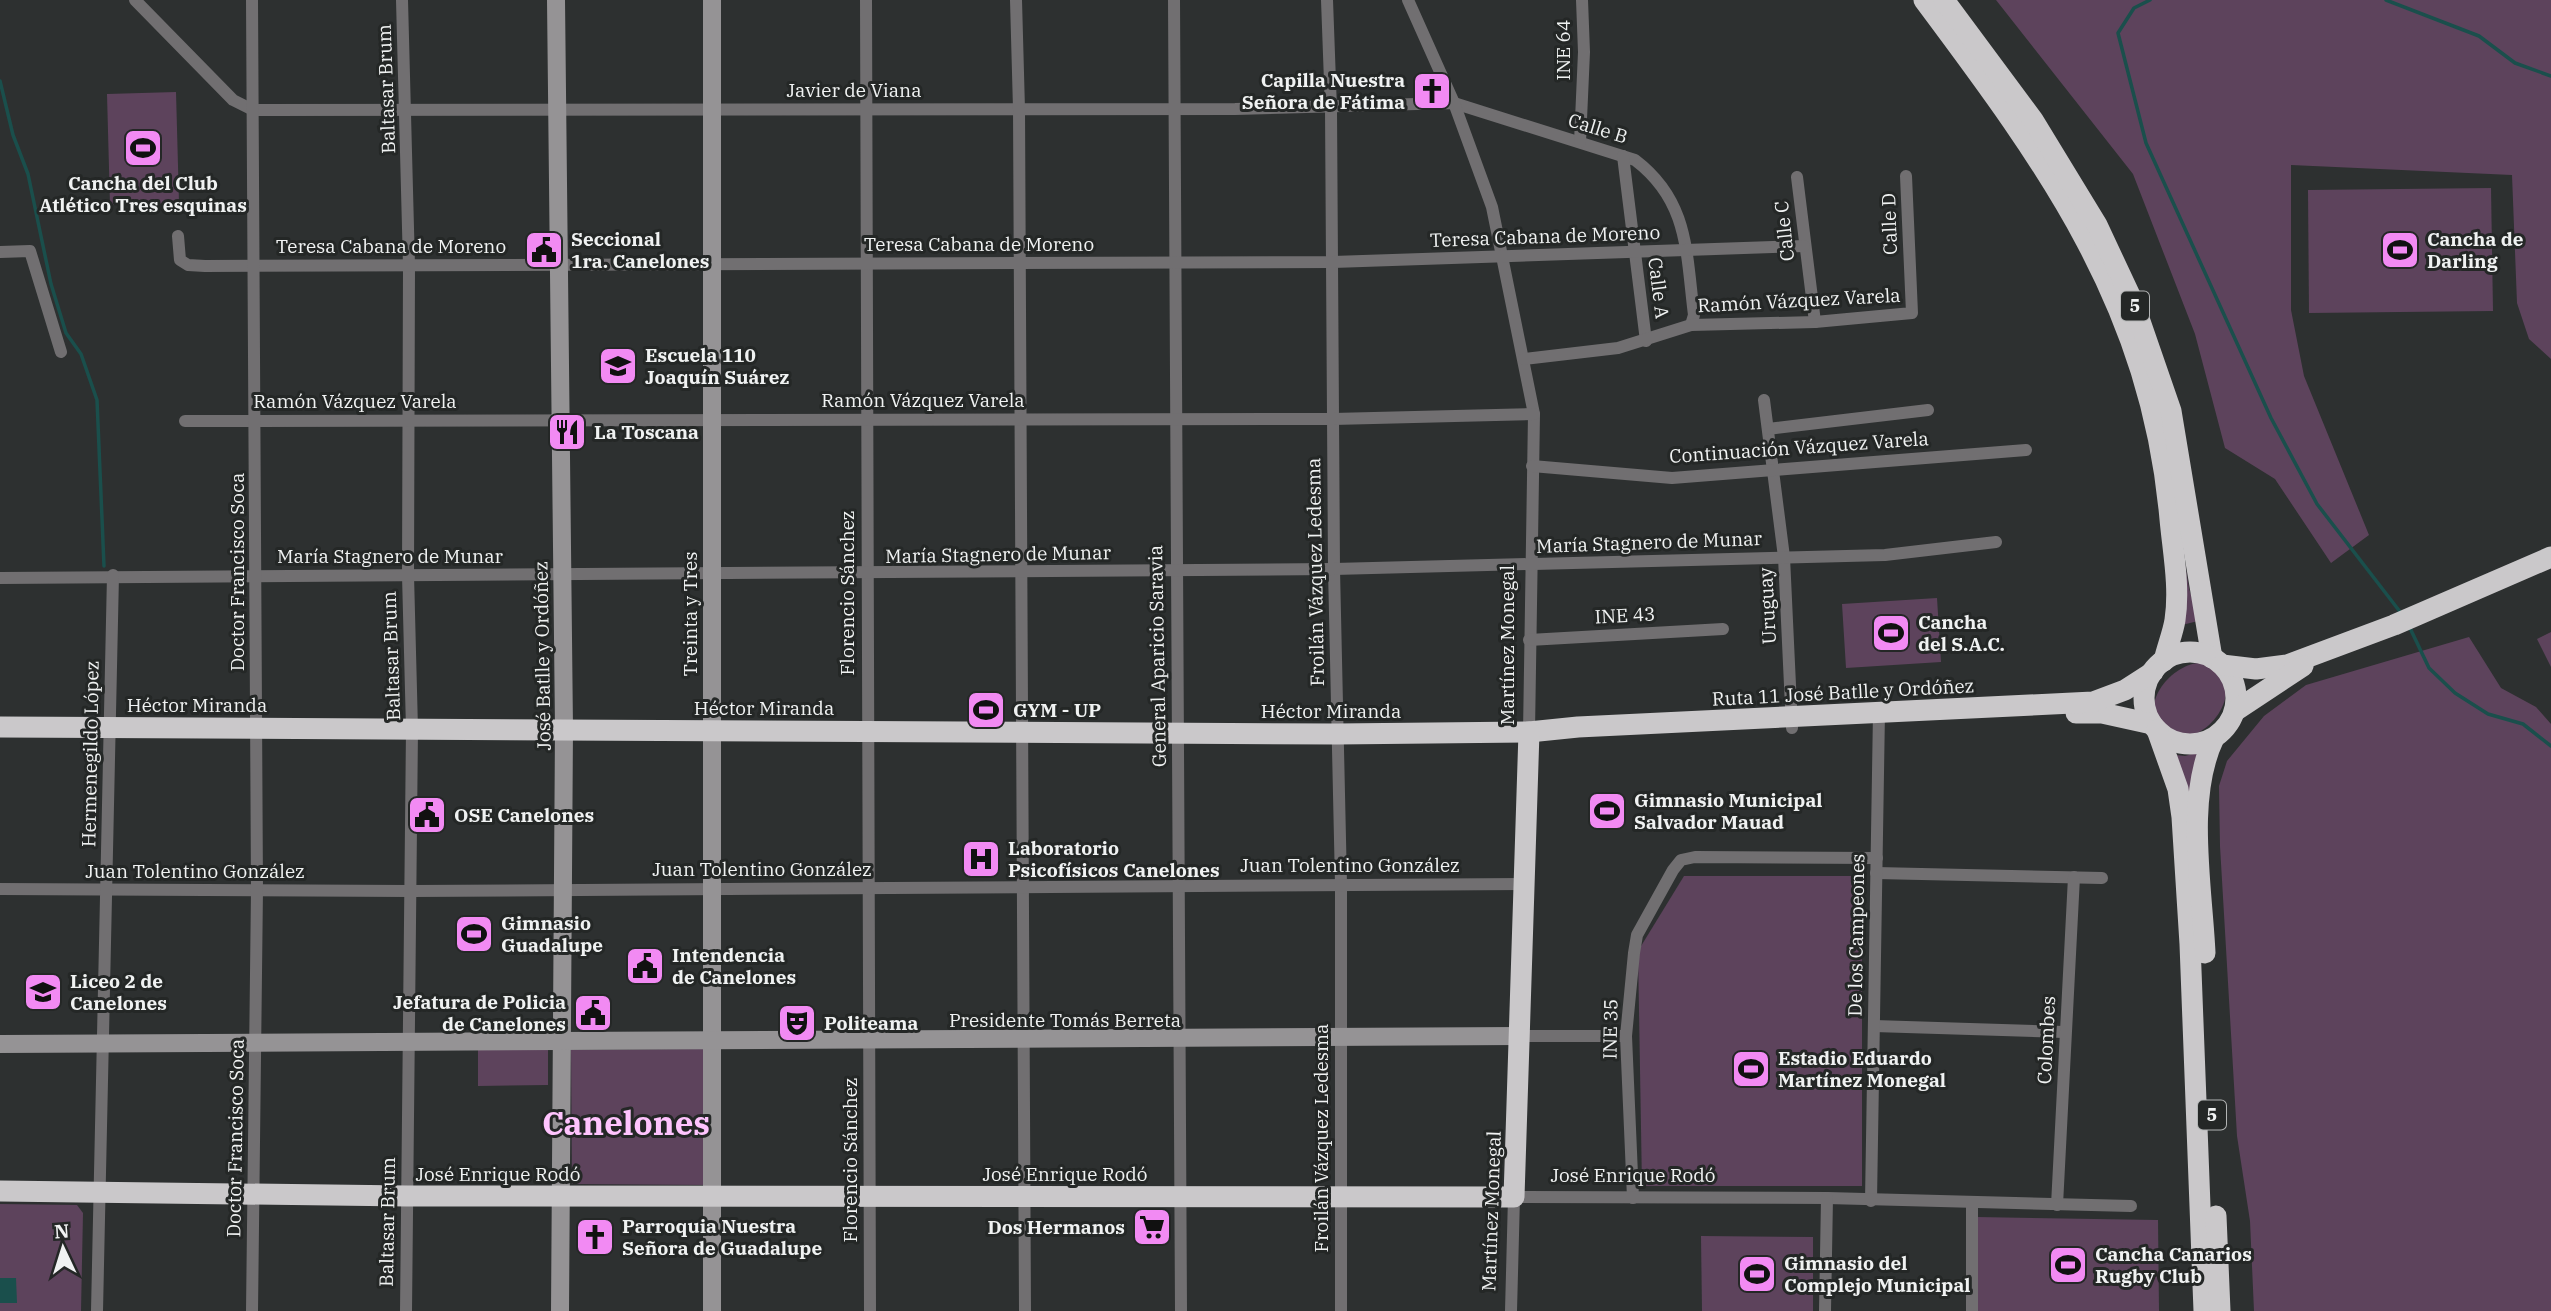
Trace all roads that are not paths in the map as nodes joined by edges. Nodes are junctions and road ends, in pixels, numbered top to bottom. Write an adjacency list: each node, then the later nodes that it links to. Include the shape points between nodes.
1 (135, 0): 19 (street, via 233,100)
2 (252, 0): 19 (street, Doctor Francisco Soca)
3 (402, 0): 20 (street, Baltasar Brum)
4 (556, 0): 22 (street, José Batlle y Ordóñez)
5 (712, 0): 21 (street, Treinta y Tres)
6 (866, 0): 17 (street, Florencio Sánchez)
7 (1016, 0): 15 (street)
8 (1174, 0): 16 (street, General Aparicio Saravia)
9 (1327, 0): 18 (street, Froilán Vázquez Ledesma)
10 (1408, 0): 14 (street, Martínez Monegal)
11 (1582, 0): 23 (street, INE 64)
12 (1924, 0): 81 (highway, 5, via 2053,180 2084,234 2135,348 2164,457 2175,566 2175,620)
13 (1944, 0): 80 (highway, 5, via 2033,120 2097,225 2134,304 2171,411)
14 (1454, 103): 18 (street, Javier de Viana); 23 (street, Calle B); 32 (street, Martínez Monegal, via 1476,156)
15 (1019, 108): 16 (street, Javier de Viana); 17 (street, Javier de Viana); 33 (street)
16 (1177, 108): 18 (street, Javier de Viana); 34 (street, General Aparicio Saravia)
17 (866, 109): 21 (street, Javier de Viana); 37 (street, Florencio Sánchez)
18 (1331, 109): 35 (street, Froilán Vázquez Ledesma)
19 (253, 110): 20 (street, Javier de Viana); 39 (street, Doctor Francisco Soca)
20 (407, 110): 22 (street, Javier de Viana); 40 (street, Baltasar Brum)
21 (712, 110): 22 (street, Javier de Viana); 36 (street, Treinta y Tres)
22 (559, 111): 38 (street, José Batlle y Ordóñez)
23 (1580, 142): 24 (street, Calle B)
24 (1623, 156): 29 (street, Calle B, via 1652,173 1662,186 1680,216); 31 (street, Calle A)
25 (1906, 176): 41 (street, Calle D)
26 (1797, 177): 28 (street, Calle C)
27 (178, 236): 39 (street, Teresa Cabana de Moreno, via 180,260 188,265)
28 (1804, 246): 29 (street, Teresa Cabana de Moreno); 42 (street, Calle C)
29 (1686, 250): 31 (street, Teresa Cabana de Moreno); 43 (street, Calle B, via 1694,315)
30 (0, 252): 45 (street, via 30,251)
31 (1635, 252): 32 (street, Teresa Cabana de Moreno); 44 (street, Calle A)
32 (1503, 257): 35 (street, Teresa Cabana de Moreno); 46 (street, Martínez Monegal)
33 (1020, 262): 34 (street, Teresa Cabana de Moreno); 37 (street, Teresa Cabana de Moreno); 57 (street)
34 (1176, 262): 35 (street, Teresa Cabana de Moreno); 52 (street, General Aparicio Saravia)
35 (1334, 262): 53 (street, Froilán Vázquez Ledesma)
36 (711, 263): 37 (street, Teresa Cabana de Moreno); 38 (street, Teresa Cabana de Moreno); 56 (street, Treinta y Tres)
37 (865, 263): 51 (street, Florencio Sánchez)
38 (560, 264): 40 (street, Teresa Cabana de Moreno); 55 (street, José Batlle y Ordóñez)
39 (253, 265): 40 (street, Teresa Cabana de Moreno); 54 (street, Doctor Francisco Soca)
40 (409, 266): 50 (street, Baltasar Brum)
41 (1912, 313): 42 (street, Ramón Vázquez Varela)
42 (1815, 322): 43 (street, Ramón Vázquez Varela)
43 (1691, 325): 44 (street, Ramón Vázquez Varela)
44 (1646, 341): 46 (street, Ramón Vázquez Varela)
45 (61, 352)
46 (1524, 359): 49 (street, Martínez Monegal)
47 (1763, 400): 59 (street, Uruguay)
48 (1928, 410): 59 (street)
49 (1534, 414): 53 (street, Ramón Vázquez Varela); 61 (street, Martínez Monegal)
50 (407, 419): 54 (street, Ramón Vázquez Varela); 55 (street, Ramón Vázquez Varela); 72 (street, Baltasar Brum)
51 (865, 419): 56 (street, Ramón Vázquez Varela); 57 (street, Ramón Vázquez Varela); 75 (street, Florencio Sánchez)
52 (1175, 419): 53 (street, Ramón Vázquez Varela); 57 (street, Ramón Vázquez Varela); 68 (street, General Aparicio Saravia)
53 (1333, 419): 67 (street, Froilán Vázquez Ledesma)
54 (256, 420): 58 (street, Ramón Vázquez Varela); 71 (street, Doctor Francisco Soca)
55 (561, 420): 56 (street, Ramón Vázquez Varela); 73 (street, José Batlle y Ordóñez)
56 (711, 420): 74 (street, Treinta y Tres)
57 (1021, 420): 69 (street)
58 (185, 421)
59 (1768, 429): 62 (street, Uruguay)
60 (2026, 450): 62 (street, Continuación Vázquez Varela)
61 (1532, 466): 62 (street, Continuación Vázquez Varela, via 1672,478); 66 (street, Martínez Monegal)
62 (1774, 472): 64 (street, Uruguay)
63 (1996, 542): 64 (street, María Stagnero de Munar, via 1885,555)
64 (1784, 557): 66 (street, María Stagnero de Munar); 84 (street, Uruguay)
65 (2551, 557): 79 (highway)
66 (1530, 564): 67 (street, María Stagnero de Munar); 78 (street, Martínez Monegal)
67 (1334, 569): 68 (street, María Stagnero de Munar); 95 (street, Froilán Vázquez Ledesma)
68 (1175, 570): 69 (street, María Stagnero de Munar); 94 (street, General Aparicio Saravia)
69 (1022, 573): 75 (street, María Stagnero de Munar); 93 (street)
70 (113, 575): 71 (street, María Stagnero de Munar); 76 (street, María Stagnero de Munar); 86 (street, Hermenegildo López)
71 (257, 575): 72 (street, María Stagnero de Munar); 87 (street, Doctor Francisco Soca)
72 (408, 575): 73 (street, María Stagnero de Munar); 89 (street, Baltasar Brum)
73 (561, 575): 74 (street, María Stagnero de Munar); 90 (street, José Batlle y Ordóñez)
74 (711, 575): 75 (street, María Stagnero de Munar); 91 (street, Treinta y Tres)
75 (867, 575): 92 (street, Florencio Sánchez)
76 (0, 578)
77 (1723, 629): 78 (street, INE 43)
78 (1529, 640): 96 (street, Martínez Monegal)
79 (2321, 653): 80 (highway, via 2270,668); 82 (highway)
80 (2217, 661): 81 (highway, via 2182,653); 82 (highway, via 2235,686)
81 (2158, 666): 83 (highway, Ruta 11 José Batlle y Ordóñez, via 2125,690 2093,702); 88 (highway, via 2147,682 2144,703)
82 (2235, 711): 97 (highway)
83 (1879, 718): 84 (highway, Ruta 11 José Batlle y Ordóñez); 88 (highway, Ruta 11 José Batlle y Ordóñez, via 2086,712); 98 (street, De los Campeones)
84 (1791, 723): 96 (highway, Ruta 11 José Batlle y Ordóñez, via 1578,727)
85 (0, 727): 86 (highway, Héctor Miranda)
86 (109, 727): 87 (highway, Héctor Miranda); 110 (street, Hermenegildo López)
87 (257, 727): 89 (highway, Héctor Miranda); 108 (street, Doctor Francisco Soca)
88 (2155, 727): 97 (highway, via 2184,744); 156 (highway, 5, via 2178,789 2182,817)
89 (412, 729): 90 (highway, Héctor Miranda); 112 (street, Baltasar Brum)
90 (564, 729): 91 (highway, Héctor Miranda); 111 (street, José Batlle y Ordóñez)
91 (712, 731): 92 (highway, Héctor Miranda); 109 (street, Treinta y Tres)
92 (866, 731): 93 (highway, Héctor Miranda); 105 (street, Florencio Sánchez)
93 (1022, 731): 94 (highway, Héctor Miranda); 106 (street)
94 (1176, 733): 95 (highway, Héctor Miranda); 104 (street, General Aparicio Saravia)
95 (1336, 734): 96 (highway, Héctor Miranda); 102 (street, Froilán Vázquez Ledesma)
96 (1529, 737): 103 (highway, Martínez Monegal)
97 (2214, 738): 157 (highway, 5, via 2202,770 2199,829)
98 (1877, 858): 99 (street, De los Campeones); 116 (street, INE 35, via 1681,860 1637,935)
99 (1876, 873): 100 (street); 113 (street, De los Campeones)
100 (2074, 877): 101 (street); 114 (street, Colombes)
101 (2102, 878)
102 (1341, 884): 103 (street, Juan Tolentino González); 104 (street, Juan Tolentino González); 117 (street, Froilán Vázquez Ledesma)
103 (1524, 884): 115 (highway, Martínez Monegal)
104 (1179, 886): 106 (street, Juan Tolentino González); 118 (street, General Aparicio Saravia)
105 (867, 887): 106 (street, Juan Tolentino González); 109 (street, Juan Tolentino González); 123 (street, Florencio Sánchez)
106 (1022, 887): 119 (street)
107 (0, 889): 110 (street, Juan Tolentino González)
108 (257, 889): 110 (street, Juan Tolentino González); 112 (street, Juan Tolentino González); 125 (street, Doctor Francisco Soca)
109 (713, 889): 111 (street, Juan Tolentino González); 122 (street, Treinta y Tres)
110 (108, 890): 124 (street, Hermenegildo López)
111 (564, 890): 112 (street, Juan Tolentino González); 121 (street, José Batlle y Ordóñez)
112 (411, 891): 120 (street, Baltasar Brum)
113 (1874, 1026): 114 (street); 140 (street, De los Campeones)
114 (2065, 1032): 142 (street, Colombes)
115 (1520, 1036): 116 (street, Presidente Tomás Berreta); 117 (street, Presidente Tomás Berreta); 137 (highway, Martínez Monegal)
116 (1626, 1036): 139 (street, INE 35)
117 (1340, 1038): 118 (street, Presidente Tomás Berreta); 136 (street, Froilán Vázquez Ledesma)
118 (1181, 1040): 119 (street, Presidente Tomás Berreta); 135 (street, General Aparicio Saravia)
119 (1023, 1041): 123 (street, Presidente Tomás Berreta); 134 (street)
120 (409, 1042): 121 (street, Presidente Tomás Berreta); 125 (street, Presidente Tomás Berreta); 130 (street, Baltasar Brum)
121 (563, 1042): 122 (street, Presidente Tomás Berreta); 131 (street, José Batlle y Ordóñez)
122 (712, 1042): 123 (street, Presidente Tomás Berreta); 132 (street, Treinta y Tres)
123 (870, 1042): 133 (street, Florencio Sánchez)
124 (102, 1044): 125 (street, Presidente Tomás Berreta); 126 (street, Presidente Tomás Berreta); 128 (street, Hermenegildo López)
125 (256, 1044): 129 (street, Doctor Francisco Soca)
126 (0, 1045)
127 (0, 1191): 128 (highway, José Enrique Rodó)
128 (98, 1192): 129 (highway, José Enrique Rodó); 144 (street, Hermenegildo López)
129 (253, 1193): 130 (highway, José Enrique Rodó); 145 (street, Doctor Francisco Soca)
130 (407, 1196): 131 (highway, José Enrique Rodó); 146 (street, Baltasar Brum)
131 (561, 1196): 132 (highway, José Enrique Rodó); 147 (street, José Batlle y Ordóñez)
132 (714, 1197): 133 (highway, José Enrique Rodó); 148 (street, Treinta y Tres)
133 (870, 1197): 134 (highway, José Enrique Rodó); 149 (street, Florencio Sánchez)
134 (1025, 1197): 135 (highway, José Enrique Rodó); 150 (street)
135 (1181, 1197): 136 (highway, José Enrique Rodó); 151 (street, General Aparicio Saravia)
136 (1341, 1197): 137 (highway, José Enrique Rodó); 152 (street, Froilán Vázquez Ledesma)
137 (1514, 1197): 139 (street, José Enrique Rodó); 153 (street, Martínez Monegal)
138 (1827, 1198): 139 (street, José Enrique Rodó); 140 (street, José Enrique Rodó); 154 (street)
139 (1633, 1199)
140 (1871, 1200): 141 (street, José Enrique Rodó)
141 (1972, 1203): 142 (street, José Enrique Rodó); 155 (street)
142 (2057, 1205): 143 (street, José Enrique Rodó)
143 (2131, 1206)
144 (97, 1311)
145 (252, 1311)
146 (406, 1311)
147 (560, 1311)
148 (712, 1311)
149 (870, 1311)
150 (1025, 1311)
151 (1181, 1311)
152 (1340, 1311)
153 (1511, 1311)
154 (1825, 1311)
155 (1972, 1311)
156 (2204, 1311)
157 (2220, 1311)

